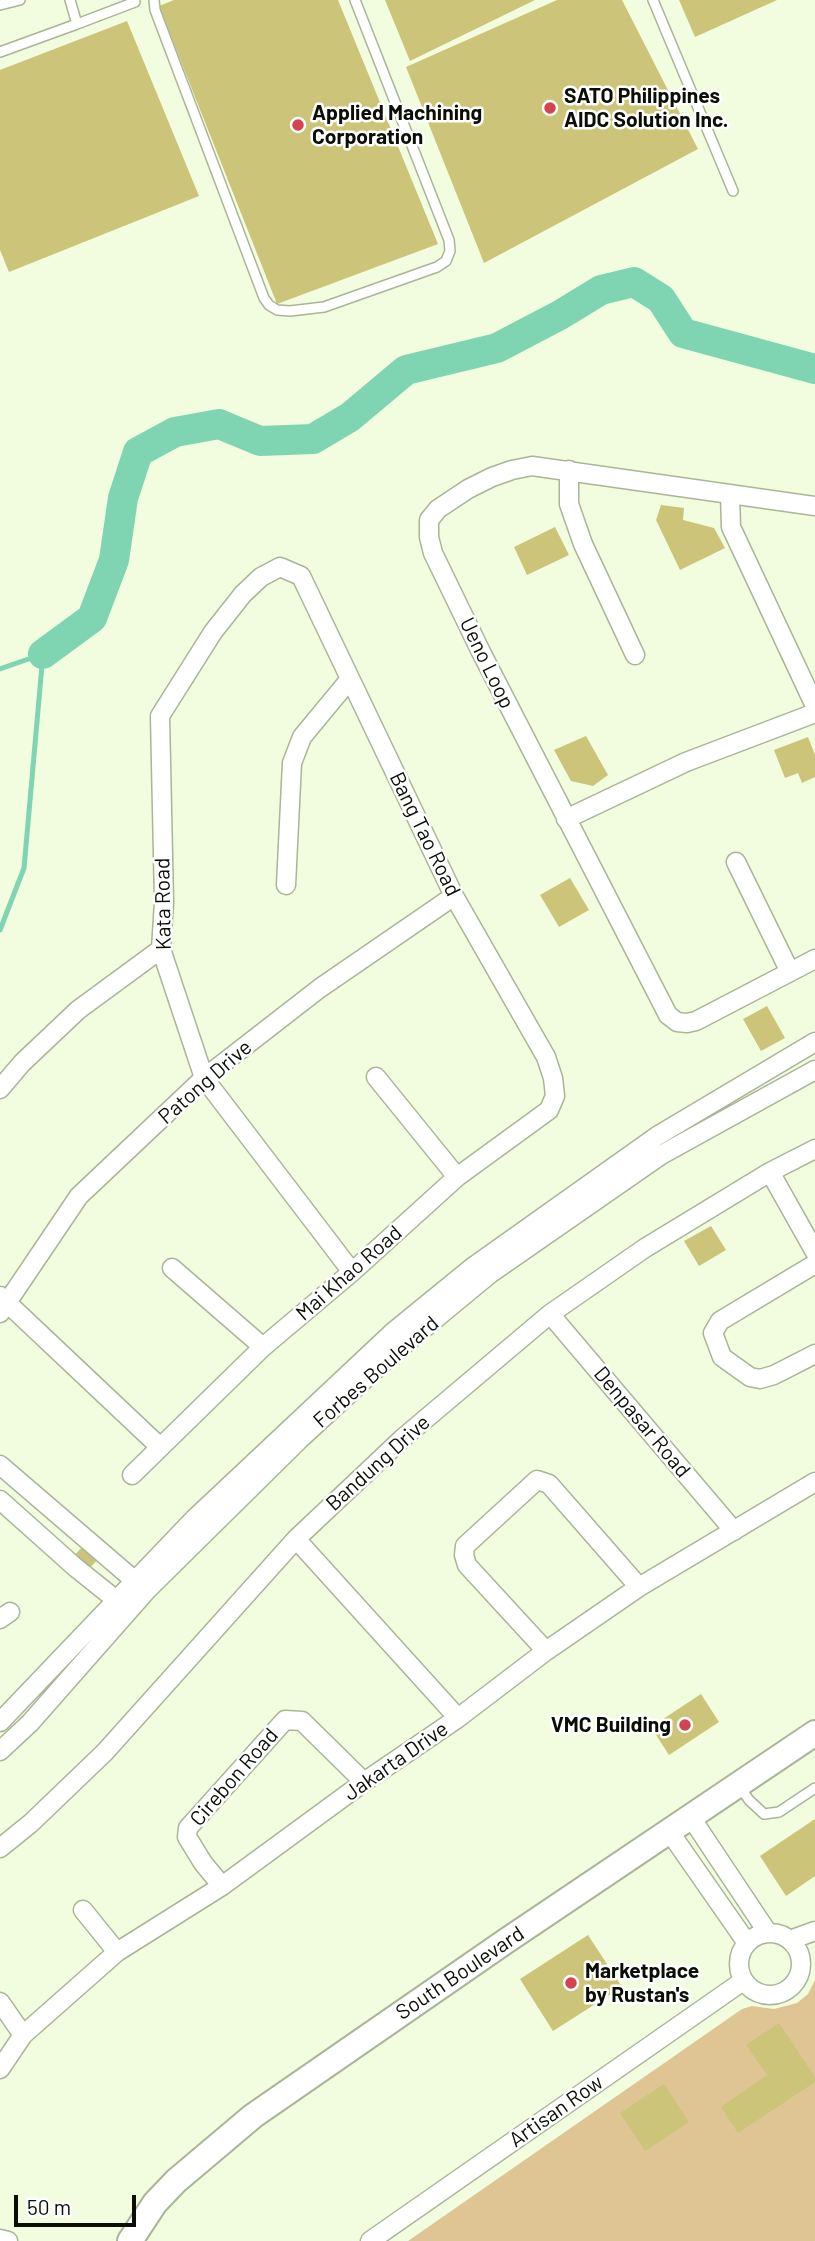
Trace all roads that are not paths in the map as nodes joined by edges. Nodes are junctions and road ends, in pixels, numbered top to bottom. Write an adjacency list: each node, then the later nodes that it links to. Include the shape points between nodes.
1 (20, 0): 7 (lane)
2 (70, 0): 8 (lane)
3 (154, 0): 4 (lane, via 264,298 277,310 290,311 324,307 437,267 450,251)
4 (355, 0)
5 (653, 0): 10 (lane)
6 (135, 2): 8 (lane)
7 (0, 5)
8 (77, 24): 9 (lane)
9 (0, 52)
10 (733, 191)
11 (569, 470): 12 (street, Ueno Loop); 15 (street, via 569,504 583,544); 19 (street, Ueno Loop, via 532,466 492,477 438,509 429,520 433,553)
12 (730, 495): 13 (street, Ueno Loop); 17 (street, via 731,527)
13 (815, 506)
14 (280, 567): 16 (street, Bang Tao Road, via 302,576); 23 (street, Kata Road, via 243,594 160,716)
15 (635, 655)
16 (350, 679): 21 (street, via 302,737 292,763); 22 (street, Bang Tao Road)
17 (815, 706)
18 (815, 713): 19 (street, via 686,762)
19 (566, 819): 25 (street, Ueno Loop, via 668,1016 687,1023 696,1021)
20 (736, 862): 25 (street)
21 (286, 886)
22 (454, 896): 29 (street, Patong Drive, via 320,988); 31 (street, Bang Tao Road, via 546,1057 554,1078 555,1096)
23 (161, 949): 29 (street, Kata Road); 30 (street, via 78,1010)
24 (815, 959): 25 (street, Ueno Loop)
25 (790, 972)
26 (815, 1042): 50 (street, Forbes Boulevard, via 657,1136 474,1266 301,1416)
27 (815, 1069): 50 (street, Forbes Boulevard, via 661,1155 491,1273 378,1367)
28 (376, 1077): 34 (street)
29 (204, 1078): 38 (street, Kata Road); 39 (street, Patong Drive, via 79,1196)
30 (0, 1089)
31 (549, 1110): 34 (street, Mai Khao Road)
32 (815, 1149): 33 (street, Bandung Drive)
33 (770, 1172): 35 (street); 40 (street, Bandung Drive, via 645,1248)
34 (457, 1177): 38 (street, Mai Khao Road)
35 (815, 1252)
36 (815, 1264): 42 (street, via 720,1321 713,1333 722,1357 760,1380)
37 (172, 1268): 41 (street)
38 (352, 1272): 41 (street, Mai Khao Road)
39 (3, 1303): 43 (street)
40 (550, 1314): 48 (street, Denpasar Road); 49 (street, Bandung Drive, via 403,1438)
41 (262, 1347): 43 (street, Mai Khao Road)
42 (815, 1354)
43 (160, 1447): 45 (street, Mai Khao Road)
44 (0, 1465): 50 (street)
45 (132, 1475)
46 (815, 1482): 48 (street, Jakarta Drive)
47 (0, 1500): 52 (street)
48 (734, 1531): 51 (street, Jakarta Drive)
49 (296, 1539): 54 (street); 63 (street, Bandung Drive, via 105,1752)
50 (140, 1585): 52 (street, Forbes Boulevard)
51 (639, 1587): 53 (street, Jakarta Drive); 53 (street, via 548,1484 537,1480 465,1546 464,1555 467,1565)
52 (123, 1606): 55 (street, Forbes Boulevard); 57 (street, Forbes Boulevard, via 30,1723)
53 (546, 1651): 54 (street, Jakarta Drive)
54 (458, 1718): 58 (street, Jakarta Drive)
55 (0, 1722)
56 (815, 1733): 59 (main road, South Boulevard)
57 (0, 1751)
58 (364, 1782): 64 (street, Jakarta Drive); 64 (street, Cirebon Road, via 302,1721 285,1720 188,1828 192,1846)
59 (738, 1784): 60 (lane, via 764,1814 779,1812); 61 (main road, South Boulevard)
60 (815, 1788)
61 (690, 1816): 62 (main road, South Boulevard); 67 (street)
62 (669, 1831): 69 (street); 78 (main road, South Boulevard, via 253,2116 176,2180)
63 (0, 1848)
64 (222, 1886): 70 (street, Jakarta Drive)
65 (83, 1910): 70 (street)
66 (815, 1931): 68 (street)
67 (768, 1933): 68 (street); 69 (street)
68 (790, 1940): 71 (street)
69 (747, 1943): 72 (street, via 738,1961)
70 (117, 1951): 74 (street, Jakarta Drive)
71 (808, 1955): 72 (street, via 797,1980 781,1993 760,1994)
72 (743, 1981): 79 (street, Artisan Row)
73 (0, 2002): 74 (street)
74 (23, 2035): 75 (street, Jakarta Drive)
75 (0, 2069)
76 (0, 2239): 77 (street)
77 (8, 2241)
78 (130, 2241)
79 (370, 2241)

